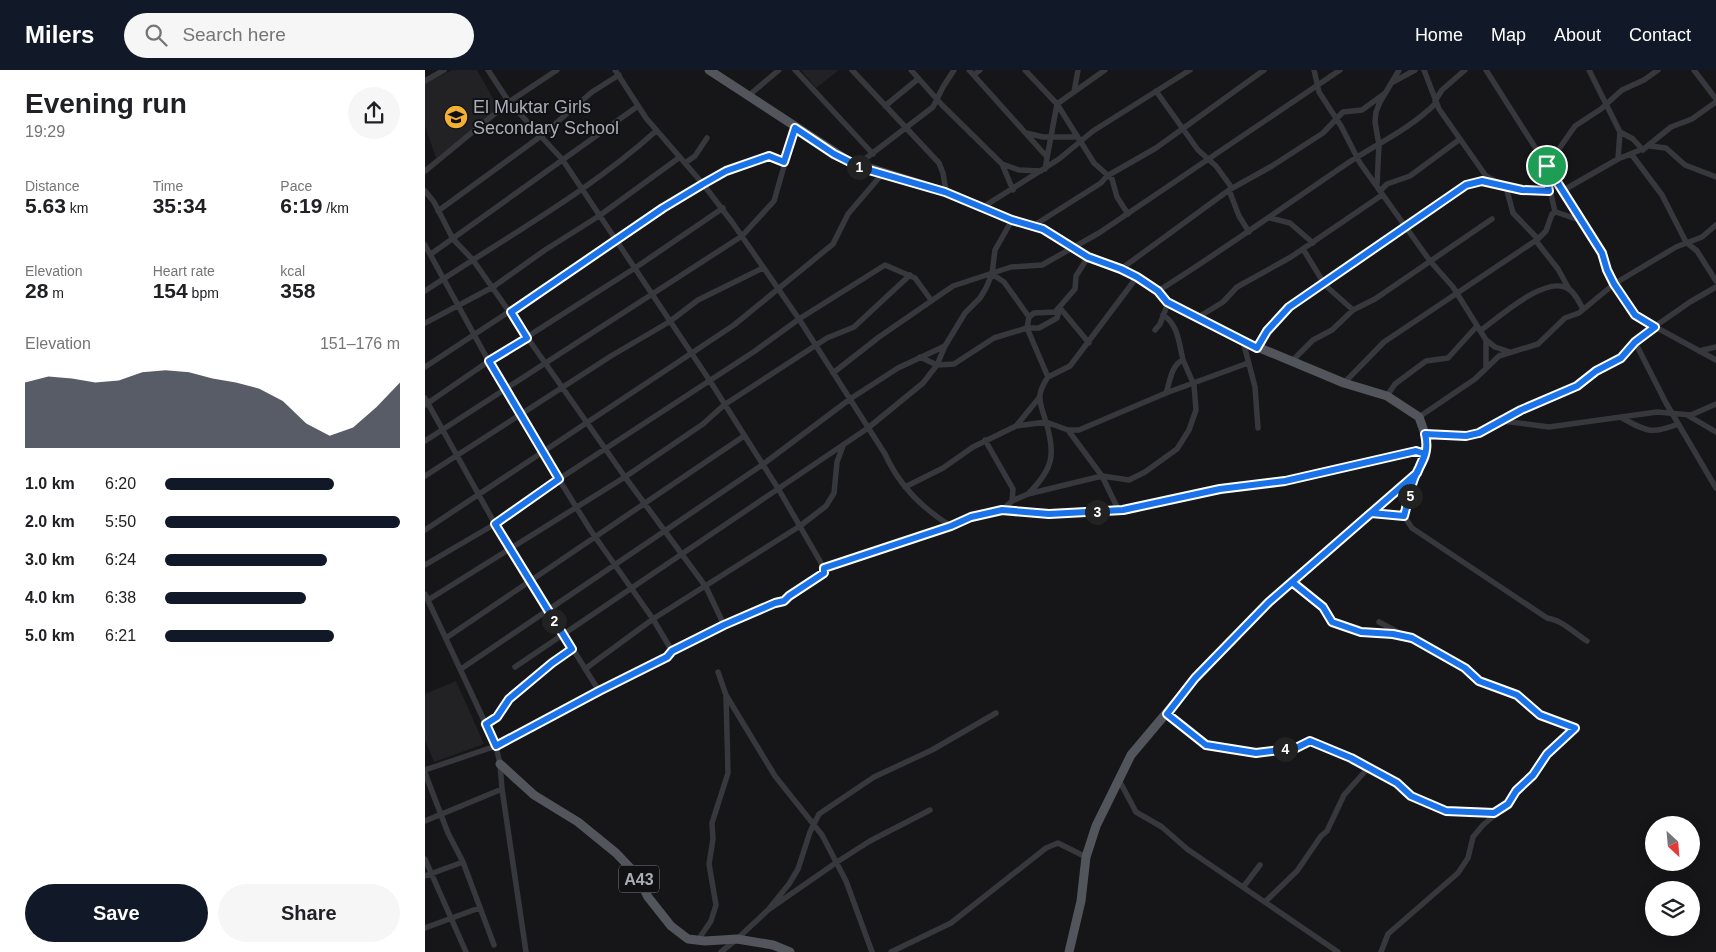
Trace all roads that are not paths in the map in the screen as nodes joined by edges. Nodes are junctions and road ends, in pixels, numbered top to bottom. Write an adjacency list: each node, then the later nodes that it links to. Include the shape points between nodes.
1 (444, 70): 29 (street)
2 (488, 70): 38 (street)
3 (557, 70): 38 (street)
4 (709, 70): 35 (main road)
5 (779, 70): 35 (street)
6 (795, 70): 59 (street)
7 (852, 70): 43 (street)
8 (911, 70): 28 (street)
9 (954, 70): 36 (street)
10 (980, 70): 27 (street)
11 (1025, 70): 40 (street)
12 (1078, 70): 33 (street)
13 (1105, 70): 33 (street)
14 (1190, 70): 32 (street)
15 (1314, 70): 31 (street)
16 (1340, 70): 31 (street)
17 (1399, 70): 30 (street)
18 (1415, 70): 30 (street)
19 (1424, 70): 39 (street)
20 (1465, 70): 39 (street, via 1442,90)
21 (1485, 70): 66 (street)
22 (1589, 70): 41 (street)
23 (1658, 70): 41 (street, via 1622,90)
24 (1694, 70): 37 (street)
25 (1262, 71): 46 (street)
26 (617, 72): 42 (street); 51 (street)
27 (971, 72): 49 (street)
28 (918, 79): 36 (street); 43 (street)
29 (425, 81)
30 (1391, 83): 34 (street)
31 (1317, 86): 44 (street); 65 (street)
32 (1156, 91): 46 (street); 54 (street)
33 (1073, 93): 40 (street)
34 (1384, 94): 44 (street, via 1362,110 1345,111); 56 (street, via 1375,117)
35 (748, 96): 45 (main road)
36 (937, 100): 47 (street); 70 (street)
37 (1716, 101): 57 (street, via 1691,119 1671,127)
38 (509, 102): 51 (street); 74 (street)
39 (1436, 102): 55 (street); 56 (street, via 1413,125)
40 (1057, 104): 53 (street); 54 (street)
41 (1605, 105): 50 (street); 72 (street, via 1571,130)
42 (639, 106): 48 (street); 64 (street)
43 (885, 106): 47 (street)
44 (1337, 120): 63 (street); 82 (street, via 1323,133)
45 (795, 128): 68 (street); 71 (main road)
46 (1183, 128): 65 (street, via 1198,150); 76 (street)
47 (906, 129): 59 (street); 88 (street, via 939,163)
48 (656, 131): 61 (street); 81 (street, via 628,156)
49 (1023, 132): 53 (street); 62 (street)
50 (1620, 132): 58 (street); 67 (street)
51 (541, 136): 64 (street); 91 (street)
52 (707, 138): 69 (street, via 695,156)
53 (1051, 138): 54 (street); 62 (street)
54 (1078, 140): 73 (street); 76 (street, via 1094,163)
55 (1460, 140): 78 (street, via 1483,173); 84 (street, via 1410,176)
56 (1379, 146): 63 (street); 84 (street)
57 (1649, 146): 58 (street); 77 (street, via 1666,148 1685,164)
58 (1643, 150): 60 (street)
59 (873, 154): 71 (street)
60 (1631, 155): 67 (street); 107 (street, via 1662,195)
61 (680, 156): 69 (street); 94 (street)
62 (1047, 157): 73 (street)
63 (1357, 158): 84 (street); 95 (street)
64 (562, 159): 81 (street); 104 (street)
65 (1209, 159): 82 (street); 93 (street)
66 (1543, 159): 72 (street); 86 (street)
67 (1618, 159): 87 (street)
68 (784, 162): 79 (street, via 769,156 726,171); 103 (street, via 774,202)
69 (685, 163): 79 (street)
70 (1002, 164): 73 (street, via 1019,170); 83 (street)
71 (857, 166): 75 (main road)
72 (1547, 166): 87 (street)
73 (1043, 170): 83 (street)
74 (425, 171)
75 (883, 173): 88 (main road); 129 (street, via 849,214 833,244)
76 (1109, 175): 93 (street); 100 (street)
77 (1716, 177)
78 (1494, 182): 80 (street); 101 (street, via 1470,183)
79 (703, 184): 90 (street); 105 (street)
80 (1506, 187): 86 (street); 106 (street, via 1513,213)
81 (581, 189): 94 (street); 114 (street)
82 (1231, 189): 102 (street, via 1239,216); 118 (street)
83 (1013, 190): 89 (street)
84 (1380, 190): 101 (street); 108 (street)
85 (425, 191): 91 (street)
86 (1549, 191): 92 (street)
87 (1562, 191): 98 (street)
88 (945, 192): 89 (main road)
89 (983, 207): 97 (main road)
90 (723, 208): 103 (street); 116 (street)
91 (438, 211): 104 (street)
92 (1555, 212): 98 (street); 106 (street, via 1549,216 1548,227)
93 (1128, 214): 110 (street)
94 (599, 216): 105 (street); 126 (street)
95 (1270, 218): 102 (street); 108 (street, via 1290,223)
96 (1492, 219): 115 (street)
97 (1012, 220): 100 (main road); 119 (street, via 995,250)
98 (1582, 221): 125 (street, via 1602,253)
99 (1716, 225): 107 (street, via 1702,237)
100 (1033, 226): 110 (main road)
101 (1407, 227): 115 (street); 124 (street)
102 (1249, 232): 131 (street)
103 (742, 236): 117 (street); 133 (street)
104 (453, 239): 112 (street); 114 (street)
105 (616, 240): 116 (street); 140 (street)
106 (1537, 240): 128 (street); 132 (street)
107 (1686, 242): 123 (street, via 1697,251); 125 (street)
108 (1313, 243): 111 (street)
109 (425, 245): 112 (street)
110 (1073, 248): 113 (main road); 119 (street, via 1042,265 1011,267)
111 (1303, 249): 124 (street); 143 (street, via 1237,287 1223,302)
112 (431, 254): 122 (street)
113 (1088, 257): 118 (main road); 137 (street, via 1075,276 1075,290)
114 (473, 260): 122 (street); 126 (street)
115 (1430, 261): 132 (street); 139 (street, via 1375,299)
116 (635, 268): 133 (street); 152 (street)
117 (763, 268): 129 (street); 145 (street, via 698,300)
118 (1121, 269): 121 (main road)
119 (991, 274): 134 (street, via 964,281); 142 (street, via 1004,282); 157 (street, via 980,298 965,313)
120 (910, 275): 134 (street); 144 (street, via 885,265); 158 (street, via 854,327 827,338)
121 (1137, 277): 131 (main road); 156 (street)
122 (443, 279): 130 (street); 136 (street)
123 (1716, 281)
124 (1323, 283): 139 (street); 160 (street, via 1289,307 1267,331)
125 (1614, 284): 138 (street); 147 (street, via 1635,315)
126 (493, 287): 136 (street); 140 (street)
127 (1716, 287): 147 (street)
128 (1569, 289): 138 (street); 149 (street, via 1557,285 1541,289)
129 (778, 290): 144 (street); 163 (street)
130 (425, 291)
131 (1158, 291): 135 (main road)
132 (1457, 292): 149 (street); 177 (street, via 1384,342)
133 (652, 295): 145 (street); 169 (street)
134 (931, 300): 174 (street)
135 (1167, 302): 141 (street); 143 (main road)
136 (459, 307): 146 (street); 151 (street)
137 (1060, 308): 142 (street); 148 (street, via 1057,318 1039,328); 156 (street)
138 (1583, 309): 161 (street, via 1565,318 1538,344)
139 (1353, 310): 166 (street, via 1333,330 1313,340)
140 (511, 312): 151 (street); 152 (street)
141 (1163, 315): 150 (street); 165 (street, via 1176,328)
142 (1029, 317): 148 (street)
143 (1197, 318): 154 (main road)
144 (799, 319): 158 (street); 176 (street)
145 (669, 322): 163 (street); 179 (street)
146 (425, 323)
147 (1655, 327): 155 (street); 162 (street)
148 (1027, 328): 171 (street, via 994,338 954,364); 175 (street)
149 (1478, 328): 153 (street); 182 (street, via 1448,358 1425,361 1395,384)
150 (1155, 330)
151 (474, 334): 168 (street); 172 (street)
152 (527, 338): 168 (street); 169 (street)
153 (1486, 340): 161 (street, via 1500,349); 173 (street)
154 (1243, 341): 160 (main road); 170 (street)
155 (1635, 342): 188 (street); 193 (street, via 1621,358 1577,386)
156 (1089, 343): 175 (street, via 1070,366)
157 (945, 346): 164 (street); 171 (street)
158 (815, 347): 174 (street); 187 (street)
159 (1716, 347): 162 (street)
160 (1257, 348): 166 (main road)
161 (1514, 351): 173 (street, via 1496,358)
162 (1699, 351): 167 (street)
163 (692, 355): 176 (street); 195 (street)
164 (920, 357): 171 (street); 184 (street)
165 (1183, 360): 178 (street); 181 (street, via 1173,370)
166 (1293, 360): 177 (main road)
167 (1716, 360)
168 (489, 361): 180 (street); 185 (street)
169 (545, 363): 179 (street); 180 (street)
170 (1248, 364): 178 (street); 199 (street, via 1255,387)
171 (937, 365): 198 (street, via 923,383)
172 (425, 367)
173 (1484, 371): 191 (street)
174 (833, 373): 184 (street)
175 (1048, 377): 183 (street, via 1040,389)
176 (710, 381): 187 (street); 208 (street)
177 (1344, 384): 182 (main road)
178 (1194, 385): 181 (street); 215 (street, via 1196,410 1177,449 1129,480)
179 (564, 388): 190 (street); 195 (street)
180 (506, 389): 190 (street); 200 (street)
181 (1166, 393): 201 (street, via 1079,430)
182 (1387, 396): 191 (main road)
183 (1039, 398): 194 (street); 197 (street)
184 (850, 399): 198 (street); 212 (street)
185 (426, 402): 200 (street)
186 (1716, 404): 189 (street, via 1701,413)
187 (724, 405): 204 (street); 216 (street, via 703,424)
188 (1671, 412): 189 (street); 192 (street); 196 (street)
189 (1687, 415): 202 (street)
190 (522, 416): 209 (street); 211 (street)
191 (1419, 417): 203 (main road)
192 (1621, 418): 193 (street, via 1549,427); 196 (street, via 1650,432)
193 (1502, 421): 203 (street, via 1466,436)
194 (1046, 422): 197 (street); 201 (street); 221 (street, via 1052,441 1051,464)
195 (588, 423): 208 (street); 209 (street)
196 (1678, 424): 219 (street)
197 (1016, 426): 205 (street)
198 (868, 428): 207 (street); 218 (street)
199 (1258, 428)
200 (442, 430): 206 (street); 211 (street)
201 (1068, 430): 215 (street)
202 (1716, 432)
203 (1425, 434): 210 (main road)
204 (744, 436): 212 (street); 224 (street)
205 (985, 440): 218 (street, via 943,468); 223 (street, via 1013,489)
206 (425, 441)
207 (843, 446): 220 (street); 231 (street, via 837,462 833,493 826,506)
208 (606, 449): 216 (street); 217 (street)
209 (542, 452): 217 (street); 222 (street)
210 (1425, 454): 213 (main road); 228 (street, via 1412,451 1285,481 1220,489)
211 (457, 455): 214 (street); 222 (street)
212 (761, 465): 220 (street); 233 (street)
213 (1417, 473): 227 (main road); 229 (street)
214 (425, 476)
215 (1102, 476): 221 (street); 228 (street)
216 (625, 477): 224 (street); 225 (street)
217 (559, 479): 225 (street); 230 (street)
218 (905, 487): 232 (street, via 931,514)
219 (1716, 488)
220 (779, 490): 231 (street); 237 (street)
221 (1028, 494): 223 (street)
222 (478, 495): 230 (street); 234 (street)
223 (1012, 501): 226 (street)
224 (645, 503): 233 (street); 235 (street)
225 (577, 508): 235 (street); 236 (street)
226 (1002, 510): 228 (street, via 1049,514); 232 (street, via 971,517)
227 (1374, 510): 229 (street); 242 (main road)
228 (1119, 511)
229 (1404, 516): 254 (street, via 1412,528)
230 (495, 524): 236 (street); 239 (street)
231 (800, 526): 240 (street); 243 (street)
232 (951, 526): 240 (street)
233 (665, 529): 237 (street); 238 (street)
234 (425, 530)
235 (596, 536): 238 (street); 241 (street)
236 (512, 550): 241 (street); 246 (street)
237 (680, 554): 243 (street); 244 (street)
238 (614, 563): 244 (street); 247 (street)
239 (425, 565)
240 (824, 568): 250 (street, via 824,573 784,601)
241 (530, 582): 247 (street); 252 (street)
242 (1292, 582): 253 (street, via 1323,607 1332,622 1361,632); 264 (main road, via 1195,678)
243 (706, 587): 248 (street); 250 (street)
244 (632, 588): 248 (street); 251 (street)
245 (425, 594): 246 (street)
246 (428, 600): 252 (street)
247 (548, 611): 251 (street); 258 (street)
248 (653, 619): 256 (street); 259 (street)
249 (1379, 622): 253 (street)
250 (724, 625): 256 (street)
251 (563, 636): 255 (street); 257 (street)
252 (446, 638): 258 (street)
253 (1412, 638): 273 (street, via 1465,668 1479,681 1517,695 1540,715 1575,728 1547,754 1508,804)
254 (1587, 641)
255 (572, 649): 259 (street); 265 (street, via 509,699 497,717)
256 (672, 651): 261 (street, via 667,657)
257 (515, 667)
258 (461, 669): 265 (street)
259 (585, 669): 261 (street)
260 (718, 672): 262 (street)
261 (599, 691): 266 (street)
262 (725, 695): 276 (street, via 770,768); 289 (street, via 728,772 712,823 709,856 716,905)
263 (996, 713): 276 (street, via 932,750 874,776 819,814)
264 (1167, 714): 268 (street, via 1206,745 1256,753 1296,748 1310,741); 270 (main road, via 1131,755)
265 (486, 724): 266 (street)
266 (496, 746): 267 (street); 269 (street)
267 (500, 764): 271 (street); 289 (main road, A43, via 533,795 601,840 637,875 647,897 671,926 688,939)
268 (1368, 768): 273 (street, via 1397,783 1411,796 1446,811); 284 (street, via 1344,795 1327,831 1297,871)
269 (425, 771): 274 (street)
270 (1119, 780): 277 (main road, via 1096,826); 283 (street, via 1136,812)
271 (502, 789): 274 (street); 293 (street)
272 (930, 810): 280 (street)
273 (1494, 813): 300 (street, via 1473,837 1468,858 1458,873 1388,934)
274 (442, 814): 275 (street); 279 (street)
275 (425, 820)
276 (814, 823): 280 (street); 286 (street, via 798,869)
277 (1087, 857): 297 (street, via 1058,843 1046,848 951,923); 298 (main road)
278 (425, 859): 282 (street)
279 (463, 862): 282 (street); 285 (street)
280 (837, 862): 286 (street); 296 (street)
281 (1261, 865): 283 (street)
282 (428, 875): 287 (street)
283 (1243, 886): 284 (street)
284 (1266, 901): 299 (street)
285 (479, 908): 287 (street); 291 (street)
286 (767, 910): 290 (street)
287 (449, 917): 288 (street); 292 (street)
288 (425, 928)
289 (699, 940): 290 (main road, A43)
290 (737, 940): 294 (street); 295 (main road, A43, via 773,945)
291 (494, 946)
292 (466, 952)
293 (526, 952)
294 (721, 952)
295 (790, 952)
296 (872, 952)
297 (891, 952)
298 (1069, 952)
299 (1338, 952)
300 (1381, 952)

